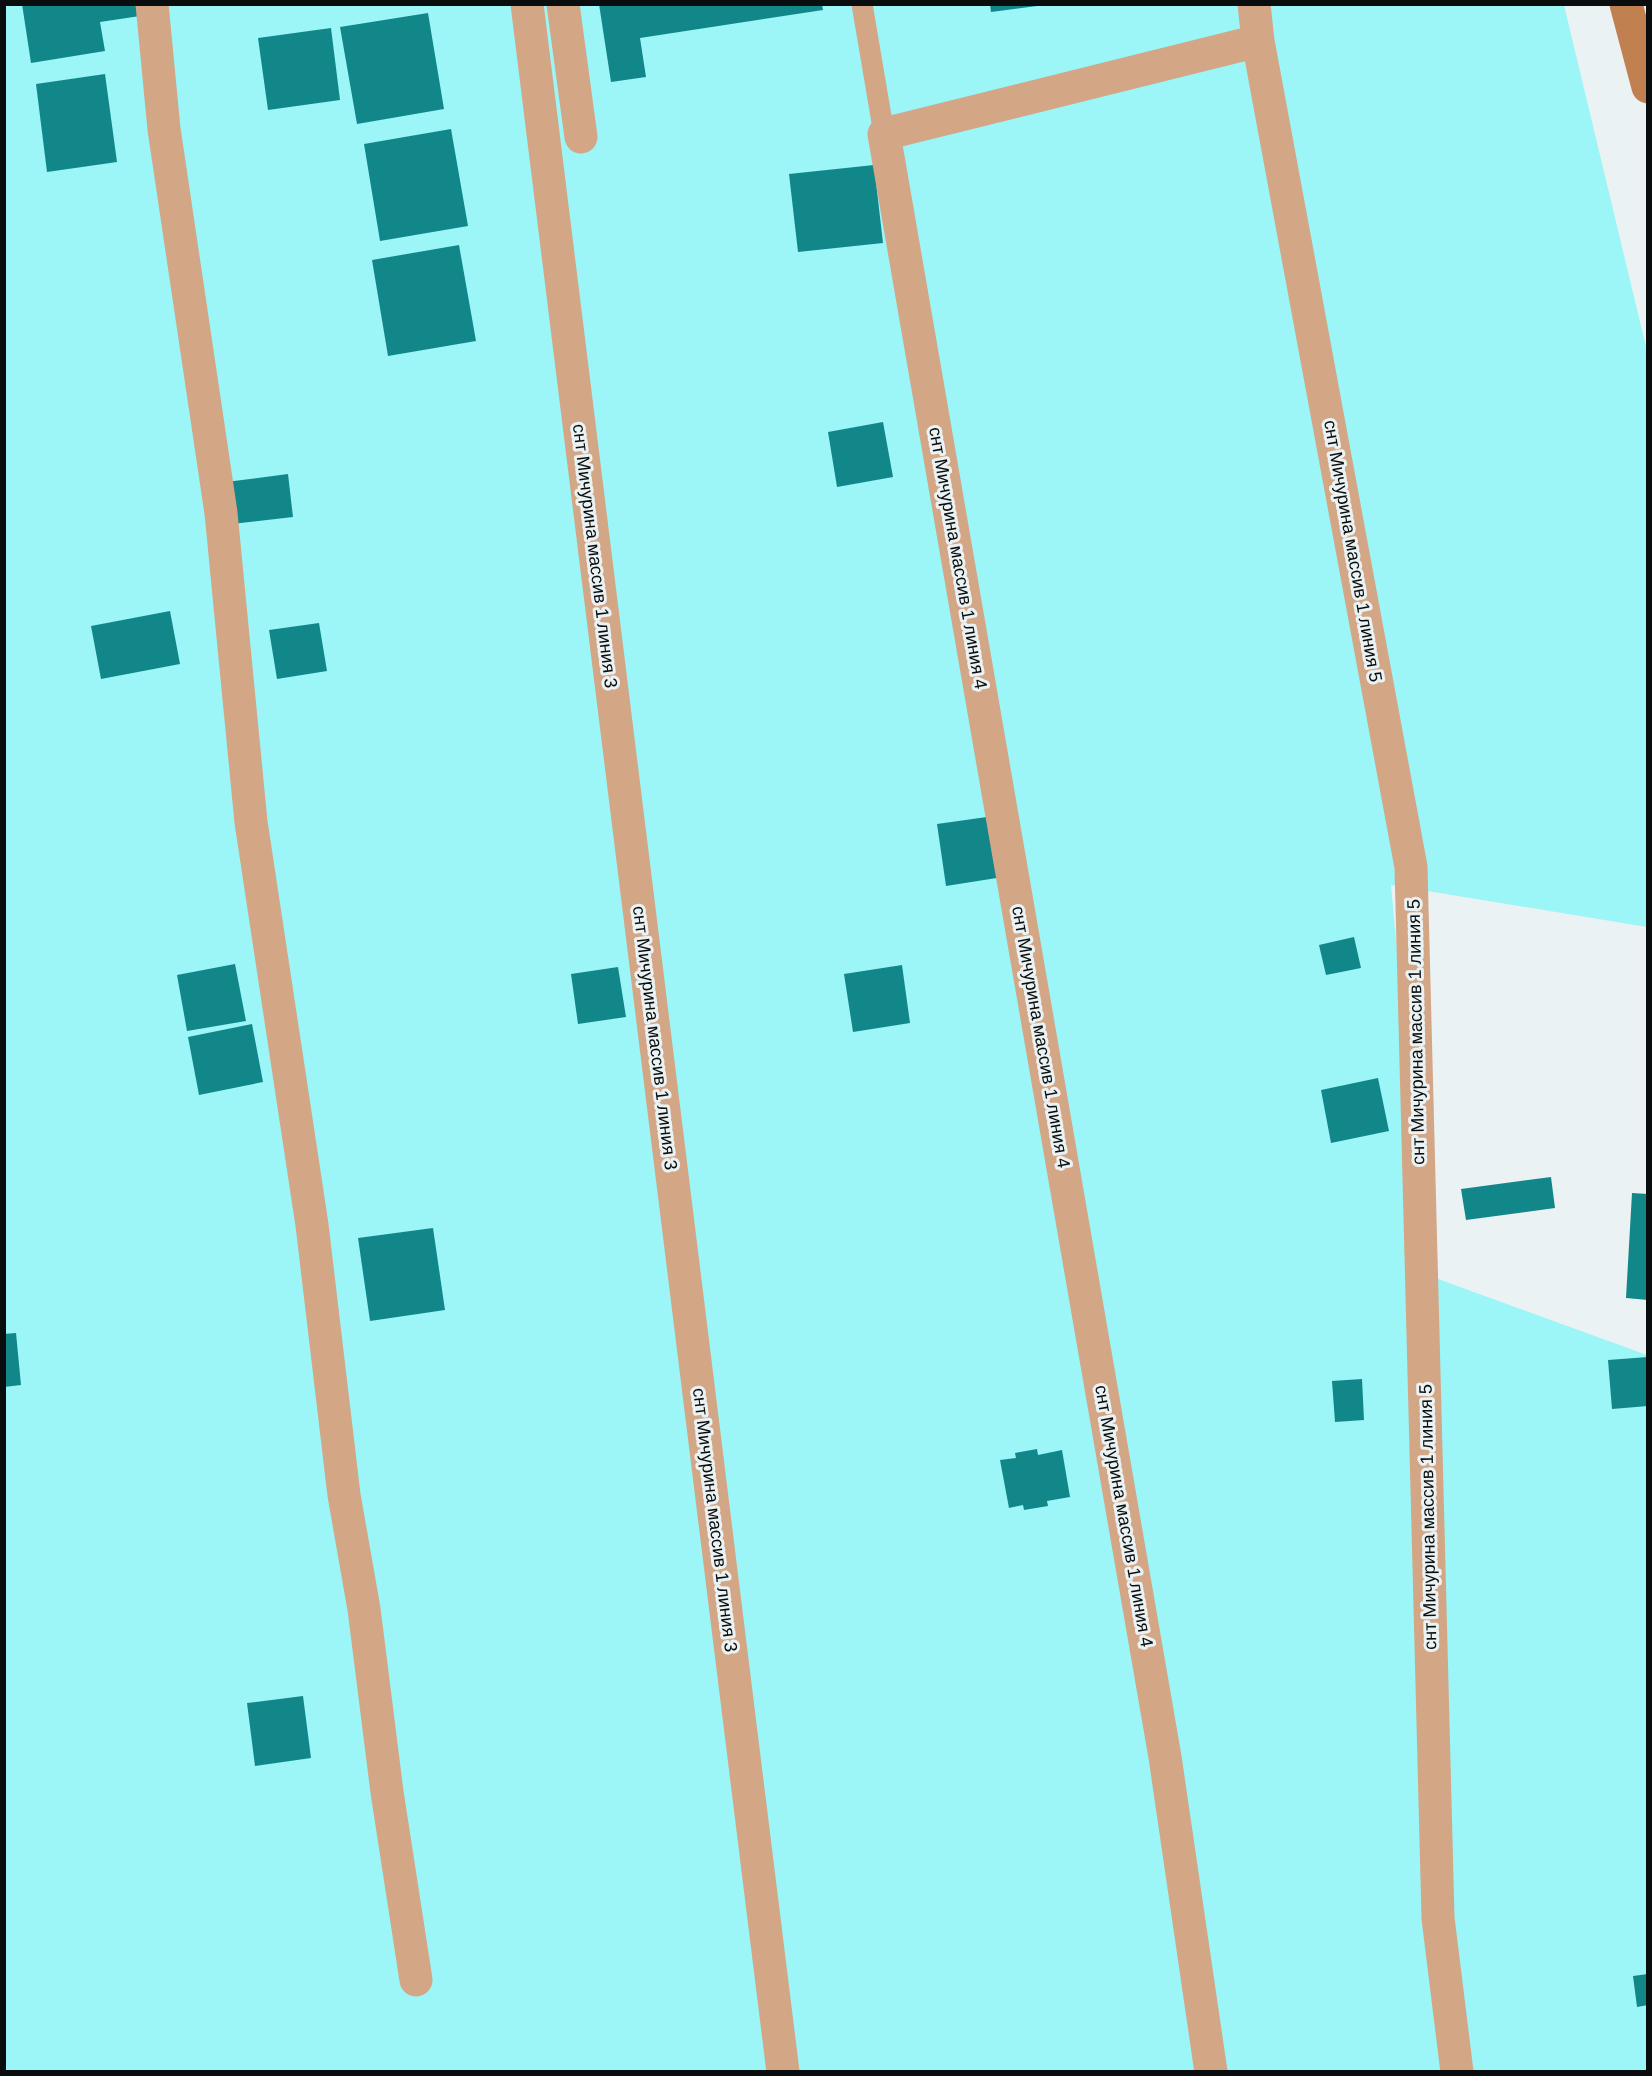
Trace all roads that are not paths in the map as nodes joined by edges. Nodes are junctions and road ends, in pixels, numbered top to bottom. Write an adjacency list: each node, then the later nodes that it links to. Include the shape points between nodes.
1 (152, 4): 11 (street, via 164,129 221,513 251,822 312,1225 344,1495 364,1608)
2 (526, 4): 12 (street, снт Мичурина массив 1 линия 3)
3 (563, 4): 10 (street)
4 (862, 4): 9 (lane, снт Мичурина массив 1 линия 4)
5 (1254, 4): 7 (street, снт Мичурина массив 1 линия 5)
6 (1626, 4): 8 (street)
7 (1258, 41): 9 (street); 14 (street, снт Мичурина массив 1 линия 5, via 1411,867 1438,1918)
8 (1647, 87)
9 (885, 134): 13 (street, снт Мичурина массив 1 линия 4, via 1165,1757)
10 (581, 137)
11 (416, 1980)
12 (783, 2072)
13 (1211, 2072)
14 (1457, 2072)

